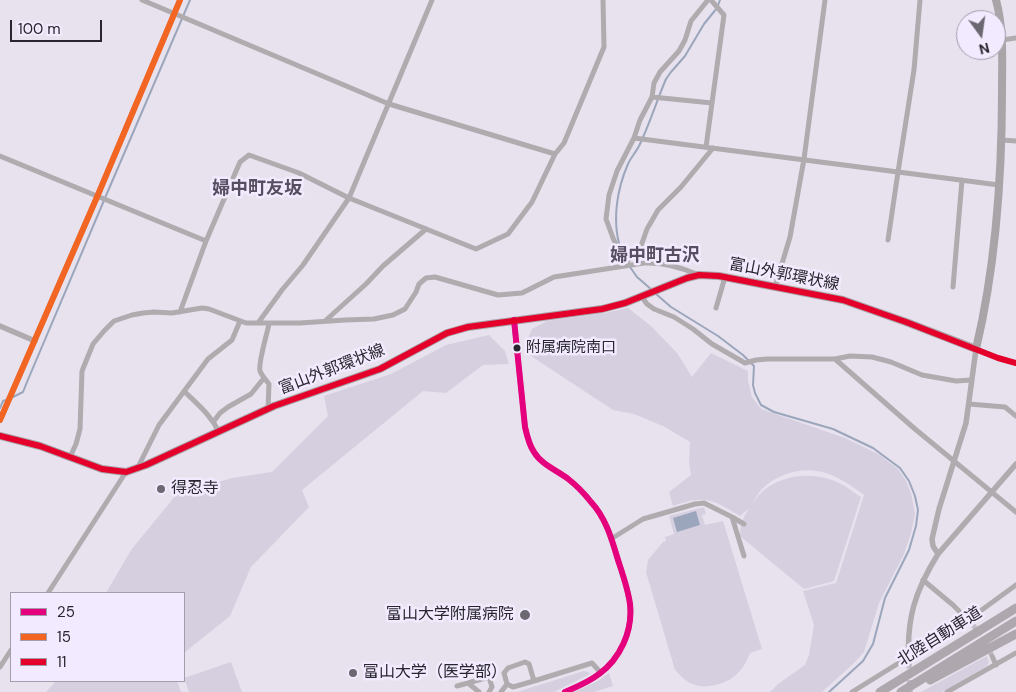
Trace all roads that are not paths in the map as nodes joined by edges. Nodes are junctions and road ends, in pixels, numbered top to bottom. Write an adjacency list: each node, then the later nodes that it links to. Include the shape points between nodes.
1 (142, 0): 8 (street)
2 (180, 0): 8 (street)
3 (432, 0): 12 (street)
4 (602, 0): 18 (street, via 604,46 564,143)
5 (710, 0): 10 (street, via 691,21 679,51 660,72); 11 (street, via 724,15)
6 (825, 0): 20 (street)
7 (920, 0): 21 (street, via 914,70)
8 (174, 14): 12 (street); 24 (street)
9 (1002, 60): 14 (main road)
10 (652, 97): 11 (street); 13 (street)
11 (712, 103): 16 (street)
12 (389, 104): 18 (street); 25 (street)
13 (634, 138): 16 (street); 29 (street, via 617,171 606,219)
14 (1002, 140): 15 (street); 23 (main road)
15 (1016, 142)
16 (706, 147): 17 (street)
17 (713, 148): 20 (street); 29 (street, via 658,210 641,246)
18 (555, 154): 26 (street, via 532,202 508,234 476,249)
19 (0, 156): 24 (street)
20 (804, 159): 21 (street); 33 (street, via 790,237)
21 (898, 172): 22 (street); 27 (street)
22 (962, 180): 23 (street); 32 (street)
23 (999, 185): 44 (main road, via 988,290)
24 (97, 197): 28 (street); 43 (street)
25 (349, 198): 26 (street); 28 (street, via 299,173 249,155 240,162); 40 (street)
26 (426, 229): 39 (street)
27 (888, 240)
28 (206, 241): 36 (street)
29 (626, 266): 30 (street, via 658,262); 39 (street, via 554,278 522,293 498,294 435,276 419,284 405,309 393,315)
30 (699, 275): 31 (main road, 富山外郭環状線); 34 (main road, 富山外郭環状線)
31 (725, 277): 33 (main road, 富山外郭環状線); 35 (street)
32 (953, 286)
33 (775, 287): 44 (main road, 富山外郭環状線, via 842,300)
34 (642, 297): 37 (main road, 富山外郭環状線, via 602,309); 45 (street, via 654,309 674,317 745,363 761,359)
35 (716, 308)
36 (180, 312): 38 (street, via 209,309); 57 (street, via 154,312 114,321 93,344 82,371 80,429)
37 (514, 320): 51 (main road, 富山外郭環状線, via 447,333 380,370); 66 (street, via 529,443 534,454 566,477 591,501)
38 (240, 321): 40 (street); 49 (street, via 232,340 208,359)
39 (325, 321): 41 (street)
40 (258, 323): 41 (street)
41 (269, 324): 47 (street, via 260,361)
42 (0, 326): 43 (street)
43 (35, 341): 53 (street)
44 (976, 349): 46 (street); 48 (street)
45 (835, 359): 48 (street, via 872,357 922,375 956,382); 58 (street)
46 (1016, 363)
47 (264, 378): 51 (street, via 269,384); 54 (street, via 251,394 234,402)
48 (971, 380): 50 (street)
49 (184, 391): 54 (street); 60 (street, via 159,425)
50 (968, 404): 52 (street, via 1005,408); 58 (street, via 966,424)
51 (268, 409): 55 (main road, 富山外郭環状線)
52 (1016, 416)
53 (0, 420)
54 (214, 421): 55 (street)
55 (219, 432): 60 (main road, 富山外郭環状線)
56 (0, 436): 57 (main road, 富山外郭環状線)
57 (70, 457): 61 (main road, 富山外郭環状線, via 102,469)
58 (954, 461): 62 (street); 67 (street, via 932,539)
59 (1016, 464): 62 (street)
60 (136, 469): 61 (main road, 富山外郭環状線)
61 (126, 472): 71 (street)
62 (992, 492): 63 (street); 67 (street)
63 (1016, 512)
64 (732, 517): 65 (street); 66 (street, via 704,503 695,504 643,519); 68 (street)
65 (744, 524)
66 (611, 539): 82 (street, via 626,584 630,618 621,649)
67 (938, 554): 69 (street)
68 (744, 556)
69 (923, 580): 73 (street); 79 (street, via 909,627)
70 (1016, 585): 73 (street)
71 (49, 592)
72 (1016, 606): 92 (highway, 北陸自動車道)
73 (968, 620): 79 (street)
74 (1016, 621): 93 (highway, 北陸自動車道)
75 (1016, 634): 94 (highway)
76 (10, 652): 81 (street)
77 (1016, 653): 80 (street)
78 (992, 656): 80 (street)
79 (908, 660): 91 (street)
80 (996, 664): 95 (street)
81 (0, 667)
82 (600, 673): 83 (street, via 592,663); 90 (street)
83 (534, 681): 85 (street, via 513,687); 85 (street, via 529,664 525,662 508,668 504,673)
84 (468, 683): 86 (street); 87 (street); 88 (street, via 490,677 492,687)
85 (507, 684): 89 (street)
86 (457, 686)
87 (479, 692)
88 (489, 692)
89 (501, 692)
90 (565, 692)
91 (852, 692)
92 (880, 692)
93 (901, 692)
94 (909, 692)
95 (947, 692)

